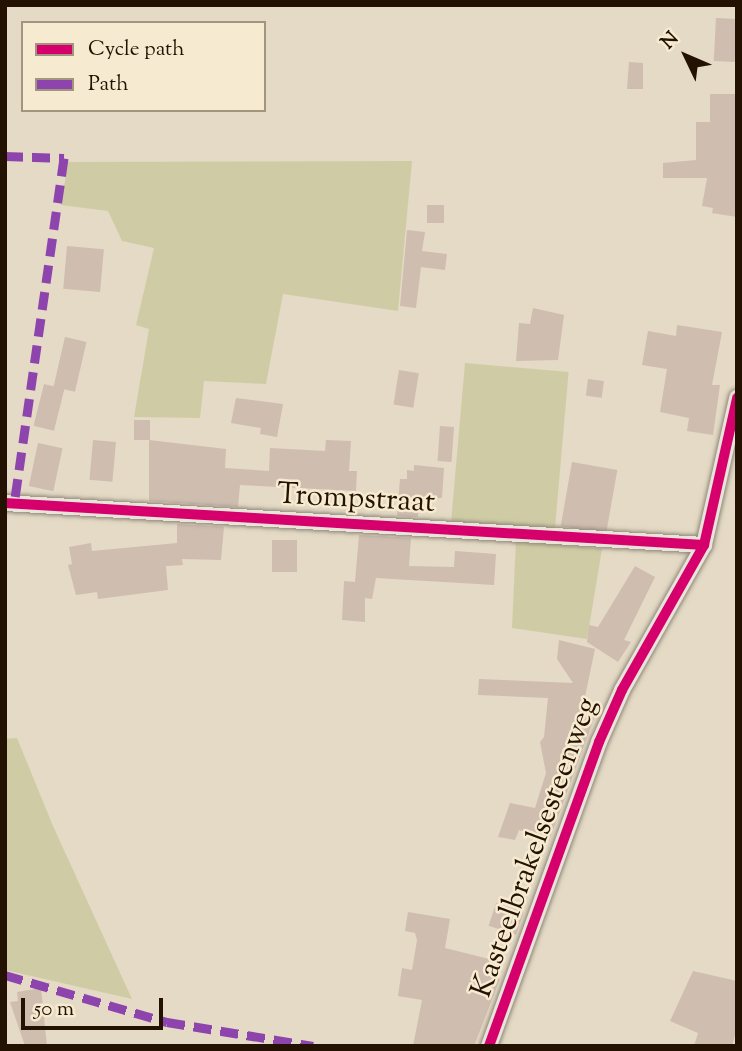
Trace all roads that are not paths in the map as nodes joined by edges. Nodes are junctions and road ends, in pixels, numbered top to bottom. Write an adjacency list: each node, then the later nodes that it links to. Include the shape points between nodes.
1 (737, 398): 3 (street, Kasteelbrakelsesteenweg)
2 (5, 503): 3 (street, Trompstraat)
3 (704, 545): 4 (street, Kasteelbrakelsesteenweg, via 622,690 598,742)
4 (489, 1046)

